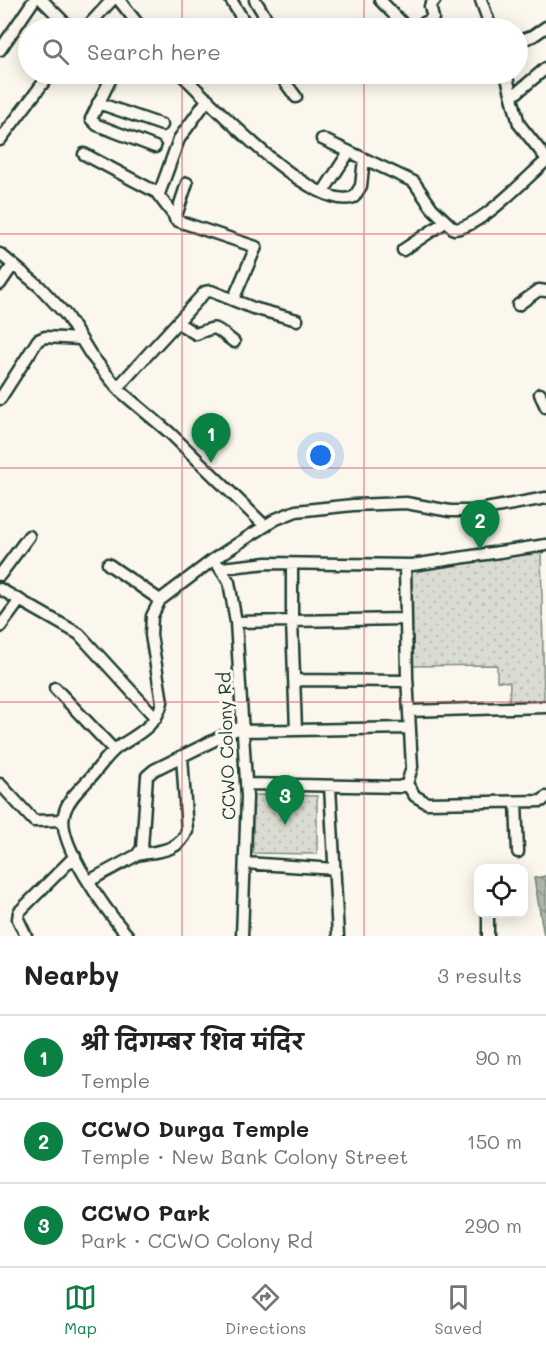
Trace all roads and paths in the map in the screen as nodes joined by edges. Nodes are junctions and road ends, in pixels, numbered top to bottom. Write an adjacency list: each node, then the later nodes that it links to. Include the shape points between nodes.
1 (34, 0): 10 (street)
2 (42, 0): 11 (street)
3 (112, 0): 12 (street)
4 (119, 0): 13 (street)
5 (231, 0): 14 (street)
6 (255, 0): 15 (street)
7 (380, 0): 16 (street)
8 (435, 0): 17 (street, via 430,6)
9 (481, 0): 18 (street)
10 (22, 18)
11 (60, 18)
12 (95, 18)
13 (133, 18)
14 (242, 18)
15 (266, 18)
16 (397, 18)
17 (433, 18)
18 (487, 18)
19 (18, 24): 22 (street)
20 (546, 27): 21 (street)
21 (528, 38)
22 (0, 50)
23 (546, 68): 24 (street)
24 (528, 83)
25 (42, 84): 37 (street)
26 (108, 84): 34 (street)
27 (192, 84): 33 (street)
28 (286, 84): 32 (street)
29 (509, 84): 31 (street)
30 (527, 84): 31 (street)
31 (513, 96): 42 (street, via 519,124)
32 (296, 97)
33 (208, 99): 44 (street, via 285,171); 45 (street, via 179,139)
34 (98, 103): 35 (street); 38 (street, via 91,115 94,122)
35 (162, 125)
36 (322, 139): 39 (street)
37 (0, 140)
38 (155, 147)
39 (349, 152): 41 (street); 44 (street)
40 (84, 154): 45 (street)
41 (364, 159): 44 (street, via 358,195 343,200); 47 (street, via 414,182)
42 (546, 159): 47 (street, via 472,222 454,229)
43 (187, 183): 46 (street)
44 (323, 192)
45 (159, 194): 46 (street)
46 (175, 219): 53 (street, via 256,248)
47 (445, 222): 48 (street)
48 (403, 250)
49 (0, 254): 50 (street)
50 (13, 265): 51 (street); 57 (street, via 66,315)
51 (0, 284)
52 (546, 291): 54 (street, via 539,290)
53 (233, 300): 55 (street); 56 (street, via 205,292)
54 (518, 305)
55 (297, 320)
56 (178, 323): 58 (street, via 196,334 214,328); 59 (street)
57 (80, 339): 59 (street); 61 (street, via 38,340)
58 (234, 342)
59 (117, 388): 64 (street, via 170,433)
60 (540, 394): 62 (street)
61 (0, 399)
62 (546, 407)
63 (546, 498): 64 (street, via 474,511 389,502 314,509 289,513)
64 (265, 526): 68 (street)
65 (29, 536): 71 (street)
66 (546, 545): 70 (street)
67 (108, 564): 74 (street)
68 (217, 564): 69 (street); 74 (street); 77 (street, CCWO Colony Rd, via 229,582)
69 (292, 564): 70 (street); 76 (street)
70 (405, 565): 75 (street)
71 (0, 575)
72 (0, 589): 73 (street)
73 (20, 600): 78 (street); 84 (street, via 79,634)
74 (160, 600): 84 (street, via 152,616 151,635 162,702)
75 (406, 619): 76 (street); 80 (street)
76 (291, 621): 77 (street); 79 (street)
77 (236, 622): 85 (street, CCWO Colony Rd)
78 (0, 627)
79 (294, 680): 80 (street); 87 (street)
80 (407, 681): 83 (street)
81 (55, 687): 88 (street)
82 (546, 707): 83 (street)
83 (409, 711): 86 (street)
84 (156, 718): 88 (street)
85 (243, 728): 87 (street); 89 (street); 91 (street, CCWO Colony Rd)
86 (410, 728): 87 (street); 92 (street, via 412,767)
87 (296, 730)
88 (114, 750): 96 (street, via 69,803)
89 (183, 756): 98 (street, via 147,776 144,839); 98 (street, via 187,831 184,840 177,847)
90 (0, 784): 96 (street, via 34,821)
91 (246, 784): 93 (street); 100 (street, CCWO Colony Rd)
92 (407, 784): 93 (street); 95 (street, via 415,796 427,803)
93 (330, 786): 101 (street)
94 (546, 797): 95 (street, via 542,801)
95 (516, 802): 97 (street)
96 (63, 820): 99 (street)
97 (518, 852)
98 (137, 855): 102 (street)
99 (75, 856): 102 (street); 104 (street, via 19,912)
100 (245, 863): 101 (street); 106 (street, CCWO Colony Rd)
101 (334, 869): 107 (street)
102 (89, 881): 105 (street)
103 (488, 918): 108 (street)
104 (26, 936)
105 (128, 936)
106 (242, 936)
107 (338, 936)
108 (488, 936)

